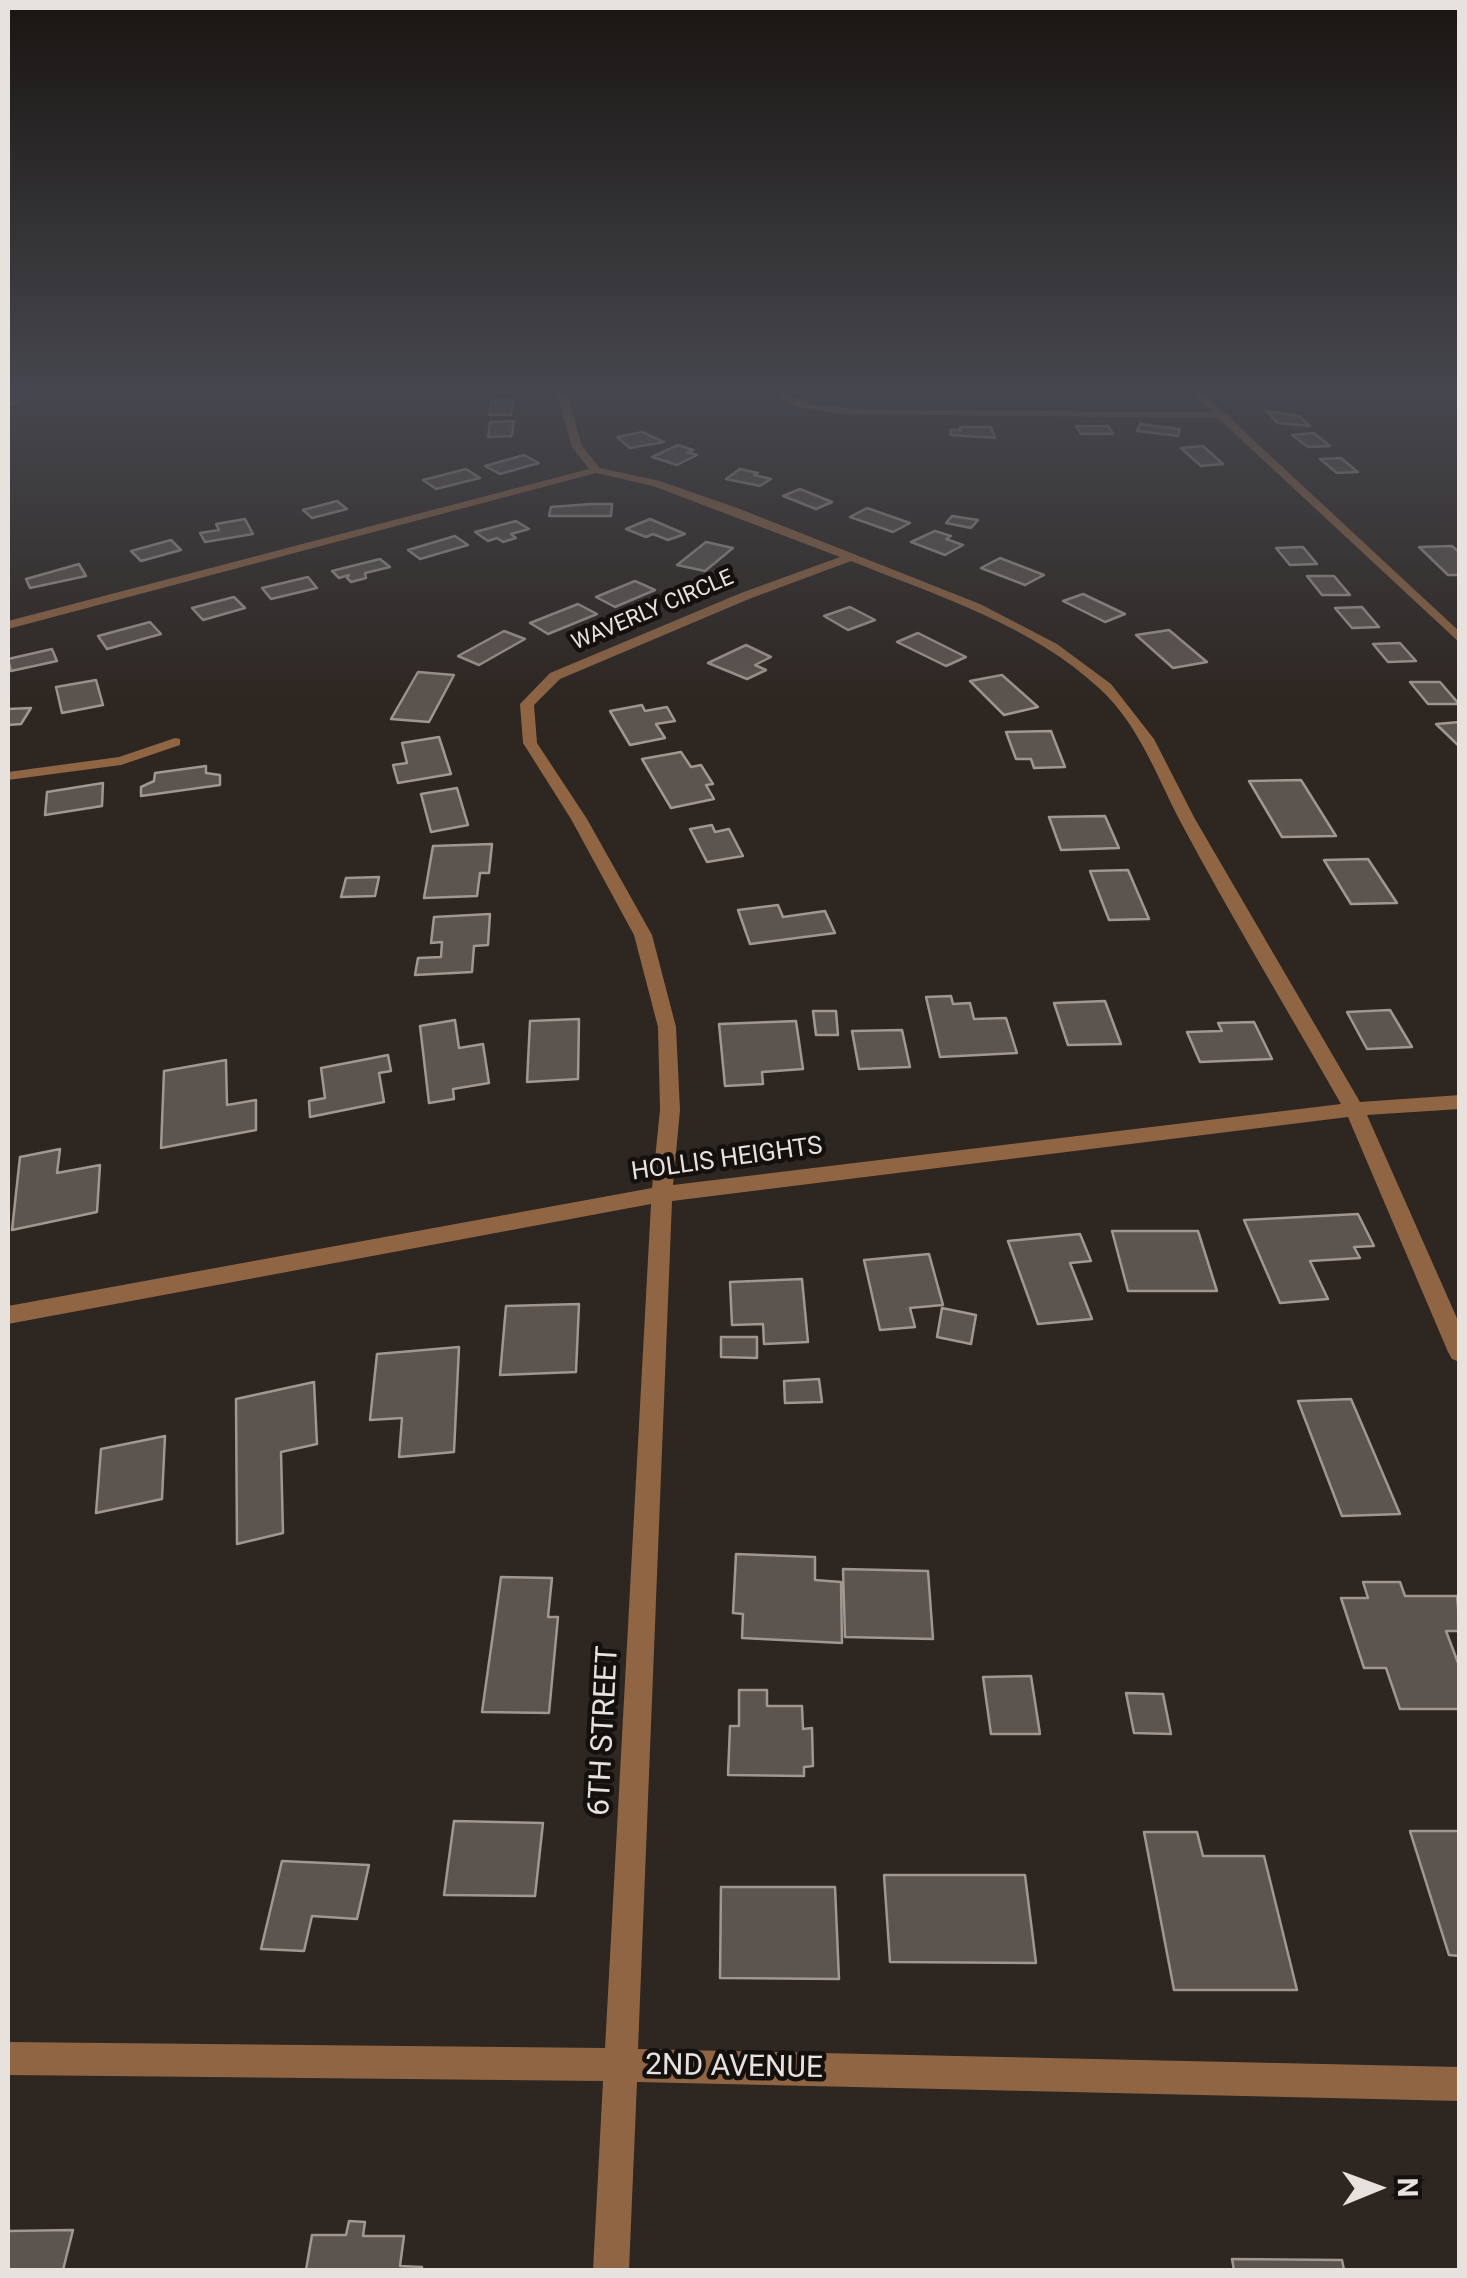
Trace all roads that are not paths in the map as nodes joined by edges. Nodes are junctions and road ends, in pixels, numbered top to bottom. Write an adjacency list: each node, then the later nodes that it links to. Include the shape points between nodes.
1 (481, 500): 5 (street)
2 (704, 500): 4 (street)
3 (1312, 500): 6 (street)
4 (848, 558): 10 (street, via 976,608 1052,647 1106,687 1146,739); 11 (street, WAVERLY CIRCLE, via 555,676 526,704 530,742 643,935 667,1027 670,1110)
5 (8, 625)
6 (1460, 639)
7 (175, 742): 8 (street, via 121,761)
8 (8, 776)
9 (1460, 1102): 10 (street, HOLLIS HEIGHTS)
10 (1354, 1109): 11 (street, HOLLIS HEIGHTS); 13 (street)
11 (662, 1194): 12 (street, HOLLIS HEIGHTS); 15 (street, 6TH STREET)
12 (8, 1315)
13 (1460, 1352)
14 (8, 2059): 15 (street, 2ND AVENUE)
15 (623, 2066): 16 (street, 2ND AVENUE); 17 (street, 6TH STREET)
16 (1460, 2084)
17 (611, 2270)

